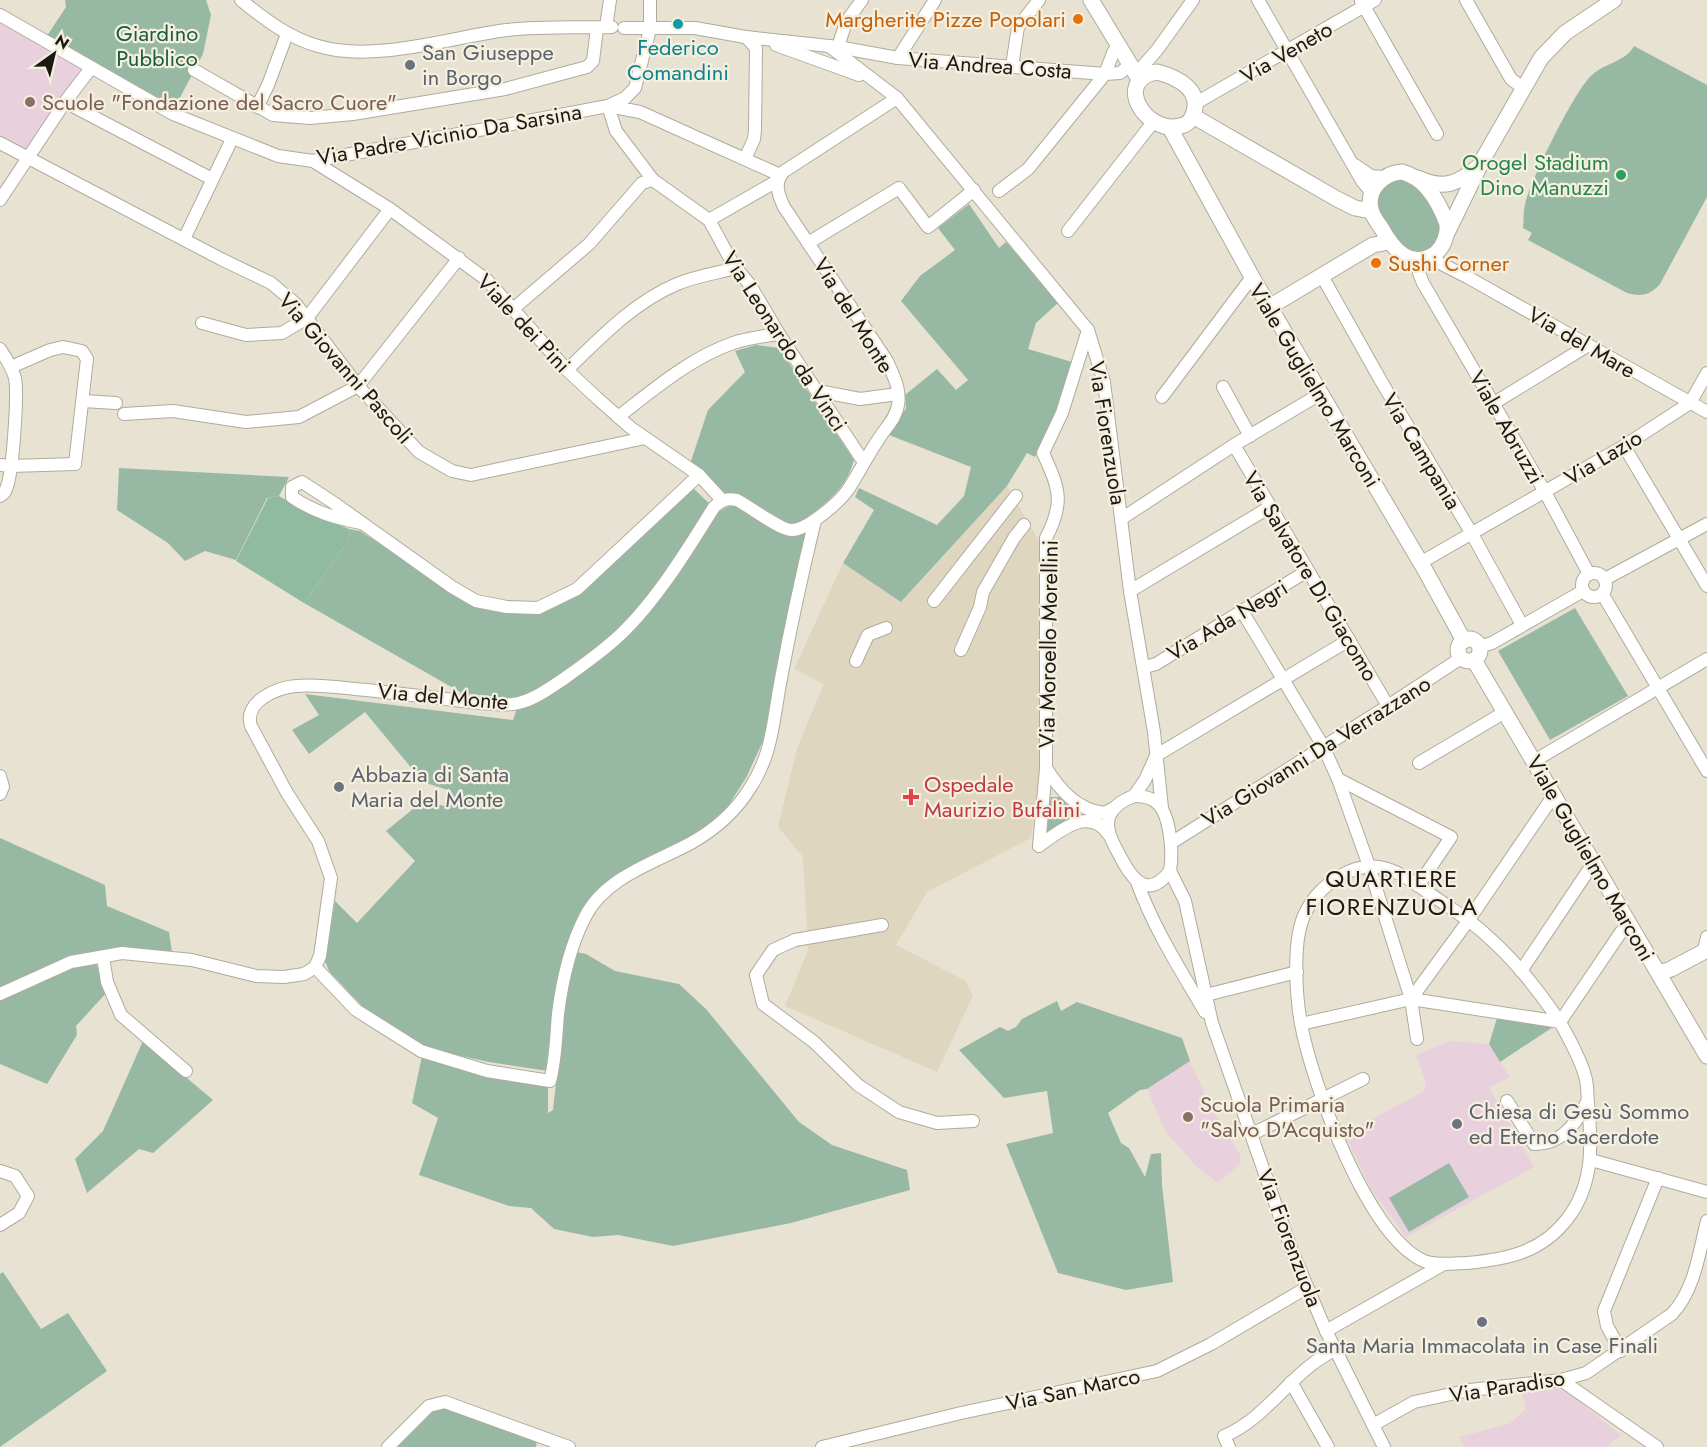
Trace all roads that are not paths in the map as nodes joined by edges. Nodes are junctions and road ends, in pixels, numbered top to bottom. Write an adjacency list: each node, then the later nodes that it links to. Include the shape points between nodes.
1 (241, 0): 16 (street)
2 (610, 0): 14 (street)
3 (650, 0): 15 (street)
4 (862, 0): 20 (street, via 846,21)
5 (935, 0): 22 (street)
6 (1039, 0): 25 (street, via 1018,27)
7 (1091, 0): 19 (main road)
8 (1193, 0): 28 (street)
9 (1258, 0): 21 (street)
10 (1466, 0): 32 (street, via 1511,79)
11 (1614, 0): 32 (main road, via 1552,44)
12 (1366, 2): 21 (street, Via Veneto); 41 (street)
13 (0, 15): 26 (street, Via Padre Vicinio Da Sarsina)
14 (610, 27): 15 (street); 16 (street, via 508,30 387,50 350,52 319,47); 36 (street, via 587,67 505,89 310,118 273,115)
15 (650, 29): 17 (street, via 695,28); 31 (street)
16 (287, 34): 36 (street)
17 (746, 37): 18 (street, Via Fiorenzuola); 20 (street); 24 (street, via 756,48)
18 (776, 45): 23 (street, Via Fiorenzuola); 24 (street)
19 (1118, 45): 28 (main road); 29 (street)
20 (837, 50): 22 (street, Via Andrea Costa); 23 (street); 30 (street, Via Fiorenzuola)
21 (1288, 51): 37 (street, Via Veneto); 47 (street)
22 (898, 58): 25 (street, Via Andrea Costa)
23 (825, 63): 30 (street, Via Fiorenzuola)
24 (757, 64): 45 (street, via 754,139)
25 (1012, 66): 29 (street, Via Andrea Costa)
26 (91, 68): 34 (street); 42 (street, Via Padre Vicinio Da Sarsina, via 173,114)
27 (194, 70): 36 (street)
28 (1135, 73): 29 (street, Via Andrea Costa); 37 (main road, via 1169,75 1189,88); 39 (main road, via 1137,103)
29 (1106, 75): 55 (street, via 1028,169)
30 (875, 81): 33 (street, Via Fiorenzuola)
31 (635, 88): 35 (street, Via Padre Vicinio Da Sarsina); 38 (street, via 634,104)
32 (1523, 88): 48 (main road)
33 (897, 98): 50 (street); 54 (street, Via Fiorenzuola)
34 (65, 102): 44 (street); 52 (street)
35 (608, 106): 38 (street, Via Padre Vicinio Da Sarsina); 46 (street, Via Padre Vicinio Da Sarsina); 53 (street, via 616,130)
36 (257, 107)
37 (1195, 109): 40 (main road, via 1183,126); 59 (main road, via 1337,199)
38 (640, 112): 45 (street, Via Padre Vicinio Da Sarsina)
39 (1154, 122): 40 (main road); 61 (street)
40 (1170, 128): 71 (main road, Viale Guglielmo Marconi)
41 (1437, 134)
42 (232, 139): 46 (street, Via Padre Vicinio Da Sarsina, via 278,156); 52 (street)
43 (0, 144): 44 (street, Via Giovanni Pascoli)
44 (28, 157): 57 (street); 63 (street, Via Giovanni Pascoli)
45 (745, 159): 50 (street, Via Padre Vicinio Da Sarsina)
46 (313, 161): 58 (street, Viale dei Pini)
47 (1354, 164): 49 (street, via 1371,176); 56 (street)
48 (1481, 164): 51 (main road, via 1461,181 1429,183); 62 (main road)
49 (1383, 177): 51 (main road, via 1402,172); 56 (main road)
50 (779, 178): 60 (street); 65 (street, Via del Monte, via 777,189 784,207)
51 (1418, 178): 62 (main road, via 1445,217)
52 (212, 179): 63 (street)
53 (653, 180): 60 (street); 74 (street, via 642,183 589,244)
54 (974, 190): 65 (street, via 928,227 899,188); 77 (street, Via Fiorenzuola)
55 (999, 191)
56 (1372, 193): 59 (main road)
57 (0, 200)
58 (390, 209): 68 (street, Viale dei Pini); 75 (street)
59 (1371, 211): 64 (main road)
60 (709, 220): 69 (street, Via Leonardo da Vinci)
61 (1068, 231)
62 (1448, 231): 67 (main road)
63 (184, 239): 75 (street, Via Giovanni Pascoli, via 271,284)
64 (1389, 242): 66 (main road); 70 (main road, via 1373,245)
65 (808, 243): 87 (street, Via del Monte, via 887,361)
66 (1401, 255): 67 (main road, via 1413,259); 72 (street, Viale Abruzzi)
67 (1430, 255): 72 (street, via 1419,273); 79 (street, Via del Mare)
68 (459, 258): 74 (street, Viale dei Pini, via 487,280); 84 (street)
69 (736, 268): 78 (street, Via Leonardo da Vinci); 82 (street, via 665,290 638,307)
70 (1322, 276): 73 (main road); 114 (street, Via Campania)
71 (1252, 278): 73 (main road, Viale Guglielmo Marconi); 89 (street)
72 (1422, 283): 92 (street, Viale Abruzzi)
73 (1271, 306): 88 (main road, Viale Guglielmo Marconi)
74 (513, 309): 82 (street, Viale dei Pini)
75 (307, 318): 76 (street, via 282,333 246,335); 84 (street, Via Giovanni Pascoli)
76 (202, 323)
77 (1088, 330): 109 (street, Via Fiorenzuola, via 1104,382); 142 (street, Via Moroello Morellini, via 1062,412 1043,453 1059,497 1055,521 1046,538)
78 (779, 334): 86 (street, Via Leonardo da Vinci); 96 (street, via 750,338 716,350)
79 (1587, 345): 92 (street); 93 (street, Via del Mare)
80 (0, 349): 81 (street)
81 (11, 367): 90 (street, via 63,347 82,351 87,359); 102 (street, via 16,396)
82 (567, 370): 96 (street, Viale dei Pini)
83 (1707, 373): 93 (street)
84 (358, 386): 95 (street, via 299,417 246,422 172,411); 98 (street, Via Giovanni Pascoli, via 419,452 452,471 471,475)
85 (1223, 387): 97 (street)
86 (818, 391): 87 (street, via 860,399); 101 (street, Via Leonardo da Vinci)
87 (898, 394): 101 (street, Via del Monte, via 895,415)
88 (1320, 394): 97 (street); 116 (main road, Viale Guglielmo Marconi)
89 (1162, 397)
90 (83, 400): 91 (street); 102 (street, via 75,464)
91 (116, 403)
92 (1494, 403): 104 (street, Viale Abruzzi)
93 (1690, 403): 94 (street, Via del Mare); 100 (street, Via Lazio)
94 (1707, 412)
95 (124, 414)
96 (618, 417): 98 (street, Viale dei Pini)
97 (1250, 436): 99 (street)
98 (645, 438): 103 (street, Viale dei Pini)
99 (1234, 445): 108 (street, Via Salvatore Di Giacomo); 109 (street)
100 (1624, 446): 104 (street, Via Lazio); 115 (street)
101 (863, 461): 110 (street, Via del Monte, via 846,493)
102 (5, 465): 105 (street, via 7,487)
103 (699, 475): 107 (street, Viale dei Pini); 111 (street, via 577,589 538,608 476,601)
104 (1545, 492): 114 (street, Via Lazio); 118 (street, Viale Abruzzi)
105 (0, 496)
106 (1016, 496): 124 (street)
107 (722, 500): 110 (street, Via del Monte, via 736,500 787,530 799,529); 166 (street, Via del Monte, via 671,573 621,634 576,671 532,698 500,704 295,686 269,693 255,706 251,726 318,841 331,878)
108 (1270, 507): 117 (street, Via Salvatore Di Giacomo); 121 (street)
109 (1121, 519): 121 (street, Via Fiorenzuola)
110 (815, 520): 166 (street, via 771,742 762,765 736,808 693,842 617,881 585,917 562,986 550,1081 488,1071 421,1051 356,1010)
111 (361, 523): 111 (street, via 302,482 292,487 292,497 308,508)
112 (1707, 524): 115 (street)
113 (1024, 525): 129 (street, via 982,592 980,607)
114 (1472, 534): 116 (street, Via Lazio); 126 (street, Via Campania)
115 (1679, 541): 119 (street); 120 (street)
116 (1420, 563): 130 (main road, Viale Guglielmo Marconi, via 1464,641 1474,641)
117 (1307, 571): 125 (street, Via Ada Negri); 128 (street, Via Salvatore Di Giacomo)
118 (1589, 574): 119 (street, via 1596,573); 122 (street, via 1583,579)
119 (1605, 579): 123 (street)
120 (1707, 586)
121 (1130, 591): 133 (street, Via Fiorenzuola)
122 (1583, 591): 123 (street, via 1592,598); 126 (street, Via Giovanni Da Verrazzano)
123 (1603, 595): 135 (street)
124 (934, 601)
125 (1242, 611): 133 (street, Via Ada Negri, via 1156,664); 134 (street)
126 (1522, 625): 130 (street, Via Giovanni Da Verrazzano)
127 (886, 628): 132 (street, via 868,636)
128 (1348, 640): 134 (street); 136 (street, Via Salvatore Di Giacomo)
129 (961, 650)
130 (1472, 655): 136 (street, Via Giovanni Da Verrazzano); 137 (main road, Viale Guglielmo Marconi)
131 (1707, 659): 135 (street)
132 (856, 661)
133 (1144, 667): 139 (street, Via Fiorenzuola)
134 (1283, 679): 138 (street); 139 (street)
135 (1660, 689): 140 (street); 143 (street)
136 (1388, 706): 138 (street, Via Giovanni Da Verrazzano)
137 (1505, 712): 140 (main road, Viale Guglielmo Marconi); 141 (street)
138 (1323, 746): 145 (street); 155 (street, Via Giovanni Da Verrazzano)
139 (1157, 755): 149 (street); 151 (street, Via Fiorenzuola)
140 (1534, 761): 148 (main road, Viale Guglielmo Marconi)
141 (1419, 763)
142 (1046, 768): 147 (street, Via Moroello Morellini); 150 (street, Via Moroello Morellini)
143 (1707, 771)
144 (0, 776): 146 (street)
145 (1338, 780): 157 (street); 160 (street, via 1451,837)
146 (0, 794)
147 (1066, 795): 150 (street, via 1056,793); 153 (street, Via Moroello Morellini)
148 (1554, 795): 156 (main road, Viale Guglielmo Marconi); 161 (street)
149 (1134, 796): 151 (street, via 1147,797); 152 (street)
150 (1044, 801): 153 (street, Via Moroello Morellini, via 1039,846 1066,826)
151 (1162, 808): 155 (street)
152 (1110, 810): 153 (street, Via Moroello Morellini); 154 (street, via 1108,828)
153 (1089, 816): 154 (street)
154 (1112, 841): 159 (street)
155 (1171, 843): 158 (street)
156 (1594, 862): 162 (main road, Viale Guglielmo Marconi); 167 (street)
157 (1370, 868): 160 (street, via 1394,872); 168 (street, via 1336,878 1313,899 1302,922); 172 (street)
158 (1170, 872): 159 (street, via 1159,883); 171 (street, Via Fiorenzuola, via 1185,901)
159 (1137, 882): 174 (street, Via Fiorenzuola, via 1160,936)
160 (1418, 886): 161 (street)
161 (1468, 921): 167 (street); 172 (street)
162 (1630, 924): 169 (main road, Viale Guglielmo Marconi); 173 (street)
163 (882, 925): 183 (street, via 795,940 773,950 756,975 763,1004 814,1042 858,1085 899,1113 937,1123)
164 (1704, 947): 169 (main road)
165 (103, 957): 166 (street, via 122,953 192,960 256,976 304,974); 170 (street, via 71,962); 178 (street, via 107,982 121,1014)
166 (315, 967)
167 (1521, 971): 173 (street)
168 (1297, 972): 171 (street); 175 (street)
169 (1659, 973): 177 (main road, Viale Guglielmo Marconi)
170 (0, 994)
171 (1206, 995): 174 (street, Via Fiorenzuola)
172 (1411, 999): 173 (street); 175 (street); 176 (street)
173 (1560, 1022): 182 (street, via 1585,1074)
174 (1212, 1023): 184 (street, Via Fiorenzuola)
175 (1301, 1024): 180 (street)
176 (1417, 1040)
177 (1707, 1056)
178 (186, 1071)
179 (1363, 1080): 180 (street)
180 (1323, 1099): 184 (street); 191 (street, via 1346,1157 1374,1211 1412,1253 1425,1261)
181 (1507, 1101): 182 (street, via 1534,1144 1540,1144 1571,1129)
182 (1587, 1101): 185 (street)
183 (974, 1121)
184 (1252, 1134): 192 (street, Via Fiorenzuola)
185 (1591, 1160): 187 (street); 191 (street, via 1583,1193 1568,1218 1548,1239 1528,1252)
186 (0, 1171): 190 (street, via 15,1176 28,1196 19,1213)
187 (1659, 1178): 188 (street); 195 (street, via 1604,1311 1607,1326)
188 (1707, 1192)
189 (1707, 1221): 195 (street, Via Paradiso, via 1684,1300 1672,1314)
190 (0, 1225)
191 (1444, 1264): 193 (street)
192 (1306, 1288): 193 (street, Via Fiorenzuola); 202 (street, Via San Marco, via 1157,1371)
193 (1326, 1331): 194 (street, Via Fiorenzuola)
194 (1335, 1350): 197 (street); 198 (street, Via Fiorenzuola)
195 (1621, 1351): 196 (street, Via Paradiso, via 1586,1373)
196 (1561, 1380): 198 (street, Via Paradiso, via 1470,1390 1414,1402); 205 (street)
197 (1291, 1382): 199 (street); 203 (street)
198 (1373, 1425): 204 (street, Via Fiorenzuola)
199 (1227, 1441)
200 (388, 1447): 201 (street, via 429,1406 445,1402)
201 (569, 1447)
202 (822, 1447)
203 (1328, 1447)
204 (1384, 1447)
205 (1657, 1447)

